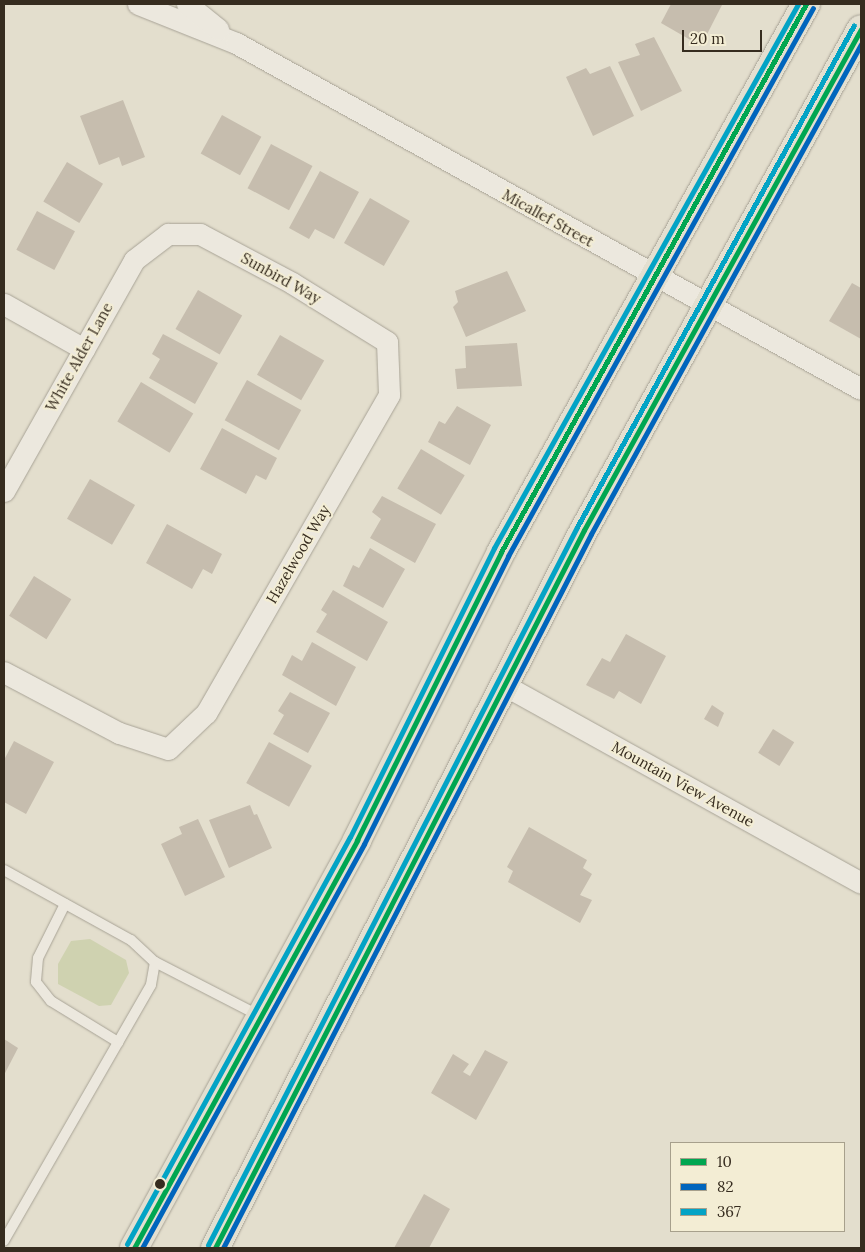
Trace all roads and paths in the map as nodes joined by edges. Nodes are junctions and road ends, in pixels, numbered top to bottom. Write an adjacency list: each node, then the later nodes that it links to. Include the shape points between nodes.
1 (138, 4): 5 (street, Micallef Street)
2 (187, 4): 5 (street, Micallef Street)
3 (806, 4): 7 (main road)
4 (861, 29): 9 (main road)
5 (236, 43): 7 (street, Micallef Street)
6 (168, 234): 10 (street, Sunbird Way, via 200,234 292,282); 11 (street, White Alder Lane, via 134,260)
7 (654, 276): 9 (street, Micallef Street); 20 (main road, via 500,552 357,840)
8 (4, 304): 11 (street)
9 (708, 305): 12 (street, Micallef Street); 15 (main road, via 584,530)
10 (387, 342): 14 (street, Hazelwood Way, via 389,395 206,713 168,749 119,732)
11 (84, 349): 13 (street, White Alder Lane)
12 (861, 389)
13 (4, 491)
14 (4, 672)
15 (504, 685): 17 (street, Mountain View Avenue); 24 (main road)
16 (4, 870): 18 (lane)
17 (861, 883)
18 (66, 904): 19 (lane, via 131,940); 21 (lane, via 38,958 36,982 51,1001)
19 (155, 962): 20 (lane); 21 (lane, via 151,985)
20 (261, 1016): 23 (main road)
21 (118, 1042): 22 (lane)
22 (4, 1241)
23 (134, 1248)
24 (215, 1248)

